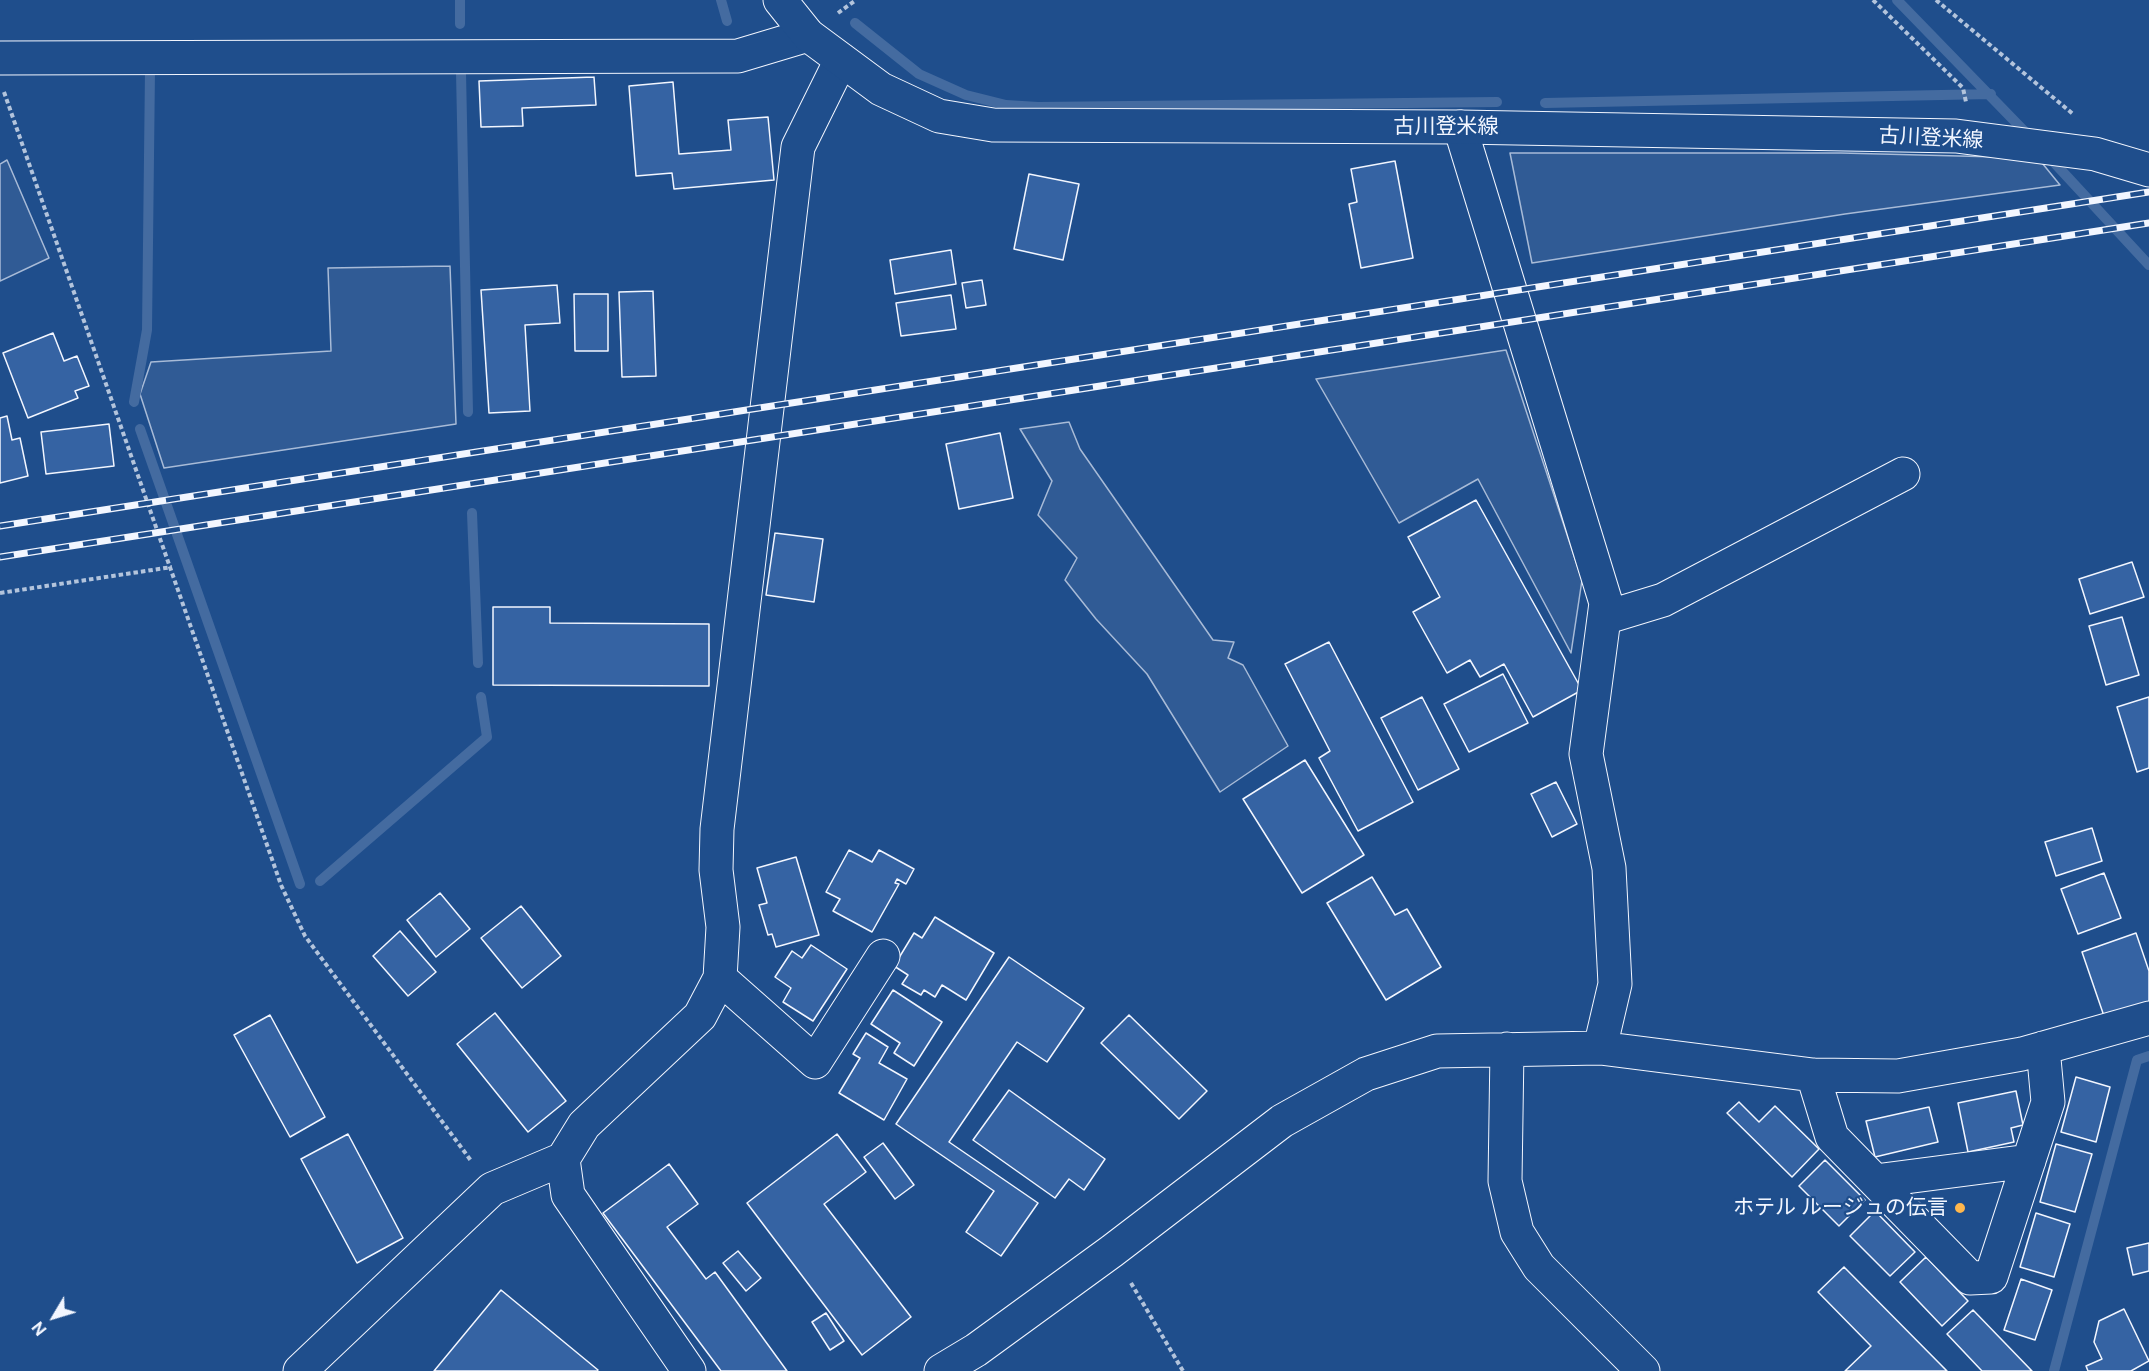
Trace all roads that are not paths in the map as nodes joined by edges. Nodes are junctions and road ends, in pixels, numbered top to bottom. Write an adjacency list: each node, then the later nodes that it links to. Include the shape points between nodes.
1 (780, 0): 2 (street, 古川登米線)
2 (808, 35): 3 (street, via 738,56); 4 (street, 古川登米線)
3 (0, 58)
4 (840, 60): 5 (street, 古川登米線, via 881,89 939,117 993,125); 10 (street, via 798,147 717,829 716,870 723,927)
5 (1460, 127): 6 (street, 古川登米線, via 1966,136 2104,157); 8 (street, via 1606,603)
6 (2149, 170)
7 (1903, 474): 8 (street, via 1663,600)
8 (1604, 618): 12 (street, via 1586,754 1609,868 1614,961 1615,984)
9 (883, 956): 10 (street, via 815,1062)
10 (720, 978): 16 (street, via 700,1016 584,1125)
11 (2149, 1018): 13 (street)
12 (1600, 1048): 14 (street); 15 (street)
13 (2043, 1048): 15 (street, via 1898,1076); 17 (street, via 2048,1102)
14 (1507, 1049): 21 (street, via 1437,1051 1366,1074 1282,1121 1112,1251); 22 (street, via 1505,1181 1517,1232 1539,1268)
15 (1813, 1075): 18 (street, via 1832,1137)
16 (563, 1159): 19 (street, via 492,1189); 20 (street, via 568,1195)
17 (2029, 1161): 18 (street); 18 (street, via 1991,1277 1970,1278)
18 (1875, 1181)
19 (300, 1371)
20 (689, 1371)
21 (941, 1371)
22 (1642, 1371)

